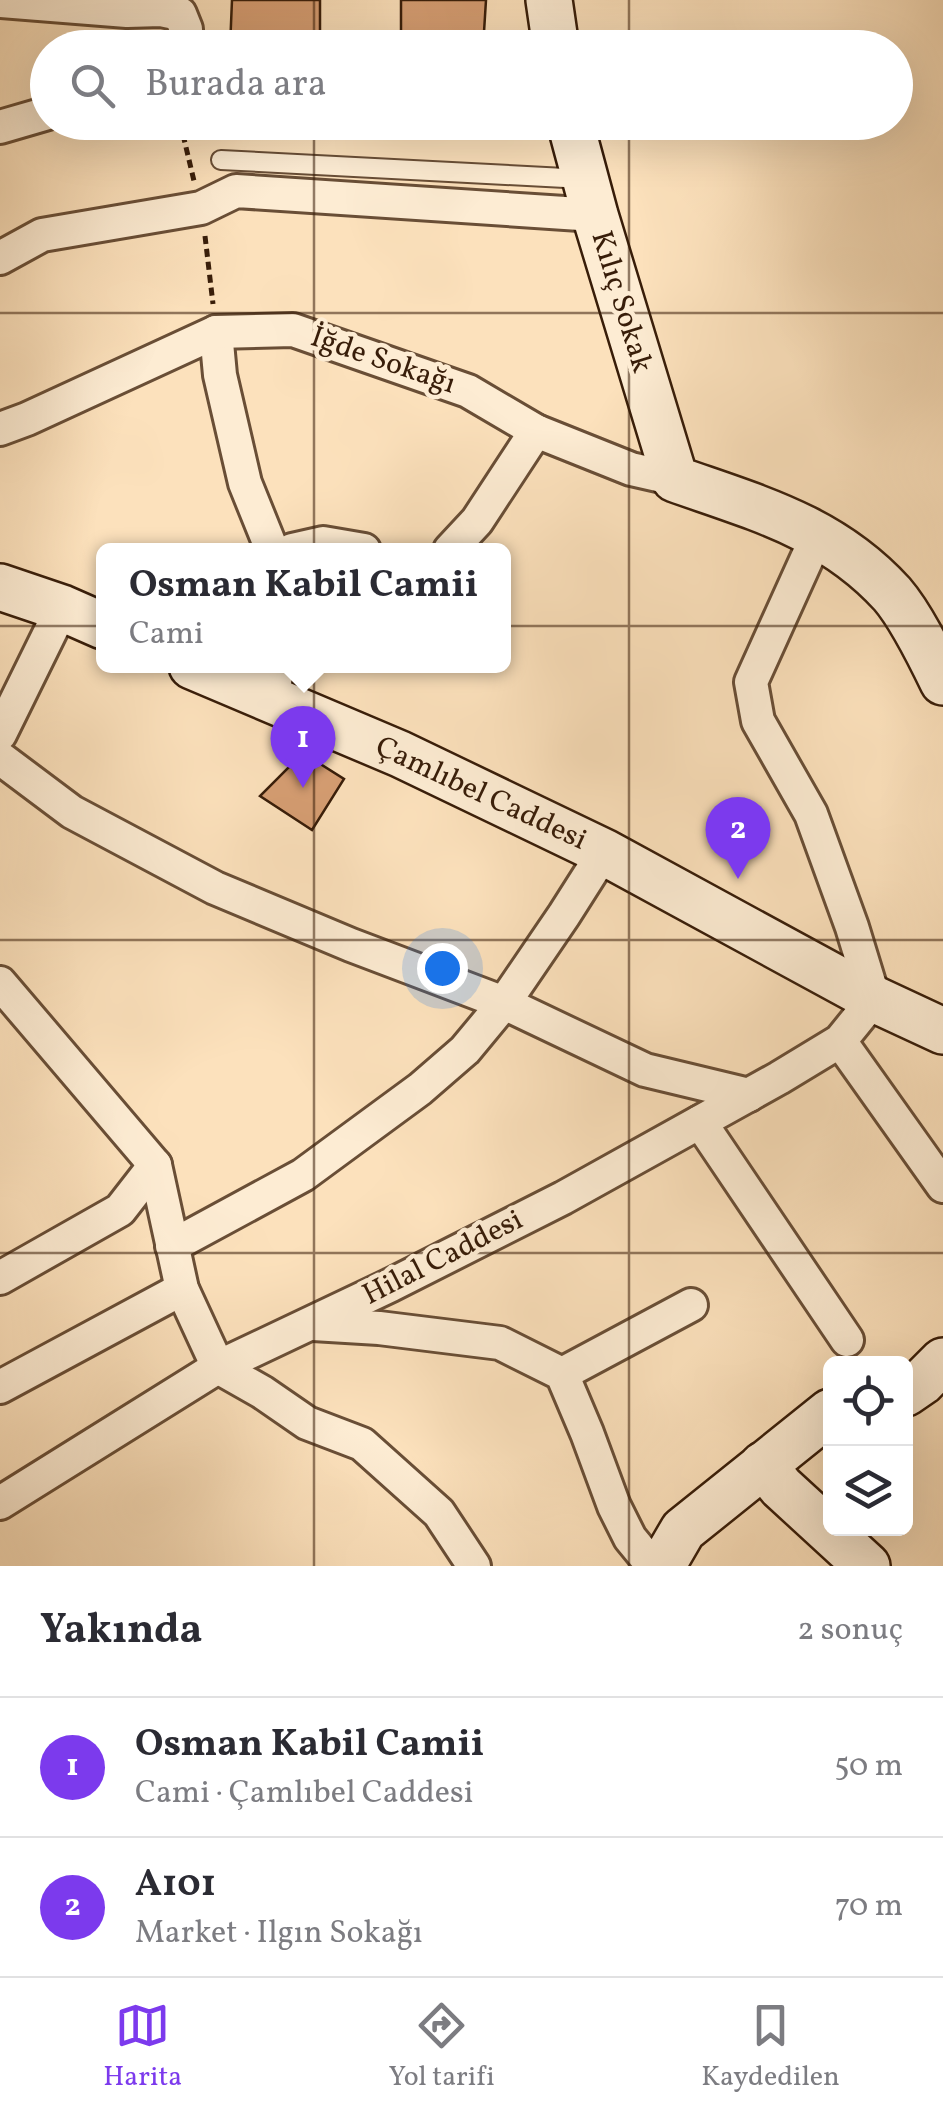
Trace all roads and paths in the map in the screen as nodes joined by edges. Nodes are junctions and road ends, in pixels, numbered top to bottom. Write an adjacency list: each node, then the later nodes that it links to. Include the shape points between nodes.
1 (549, 0): 4 (main road)
2 (0, 1): 3 (street, via 161,10 180,14)
3 (186, 30)
4 (553, 30)
5 (30, 118): 6 (street)
6 (0, 127)
7 (575, 140): 9 (main road, Kılıç Sokak)
8 (221, 160): 9 (lane)
9 (590, 197): 10 (street, via 236,191 201,208 42,235); 14 (main road, Kılıç Sokak)
10 (0, 258)
11 (216, 332): 12 (street, İğde Sokağı); 13 (street, İğde Sokağı, via 293,330 468,390); 16 (street, via 245,482)
12 (0, 430)
13 (536, 431): 14 (street, İğde Sokağı); 17 (street)
14 (675, 480): 15 (main road, İğde Sokağı)
15 (818, 534): 23 (main road, İğde Sokağı, via 894,597); 28 (street, via 751,682 758,722 812,814)
16 (269, 543)
17 (457, 543)
18 (0, 587): 19 (main road)
19 (62, 608): 20 (main road); 24 (street)
20 (96, 623)
21 (228, 673): 22 (main road, Çamlıbel Caddesi)
22 (275, 682): 26 (main road, Çamlıbel Caddesi, via 400,754)
23 (943, 682)
24 (0, 734)
25 (0, 758): 29 (street, via 72,812 215,888)
26 (604, 852): 28 (main road, Çamlıbel Caddesi); 29 (street)
27 (0, 983): 34 (street)
28 (874, 999): 30 (main road, Çamlıbel Caddesi); 31 (street, Hilal Caddesi)
29 (504, 1003): 32 (street, via 645,1070); 36 (street, via 420,1089 303,1175)
30 (943, 1031)
31 (840, 1041): 32 (street, Hilal Caddesi); 35 (street)
32 (749, 1095): 33 (street, Hilal Caddesi)
33 (700, 1122): 40 (street, Hilal Caddesi); 41 (street)
34 (155, 1165): 36 (street); 37 (street, via 120,1210)
35 (943, 1186)
36 (172, 1246): 38 (street)
37 (0, 1278)
38 (182, 1289): 45 (street); 47 (street)
39 (692, 1305): 46 (street)
40 (310, 1323): 45 (street, Hilal Caddesi); 46 (street, via 500,1343)
41 (847, 1340)
42 (943, 1346): 43 (main road)
43 (913, 1360)
44 (943, 1361): 48 (main road)
45 (218, 1367): 51 (street, Hilal Caddesi); 53 (street, via 307,1423 362,1444 439,1513)
46 (562, 1374): 54 (street, via 614,1506)
47 (0, 1388)
48 (913, 1388)
49 (823, 1425): 50 (main road)
50 (798, 1470): 52 (main road); 55 (main road, via 683,1530); 56 (main road, via 702,1552)
51 (0, 1503)
52 (871, 1548)
53 (474, 1566)
54 (652, 1566)
55 (662, 1566)
56 (672, 1566)

